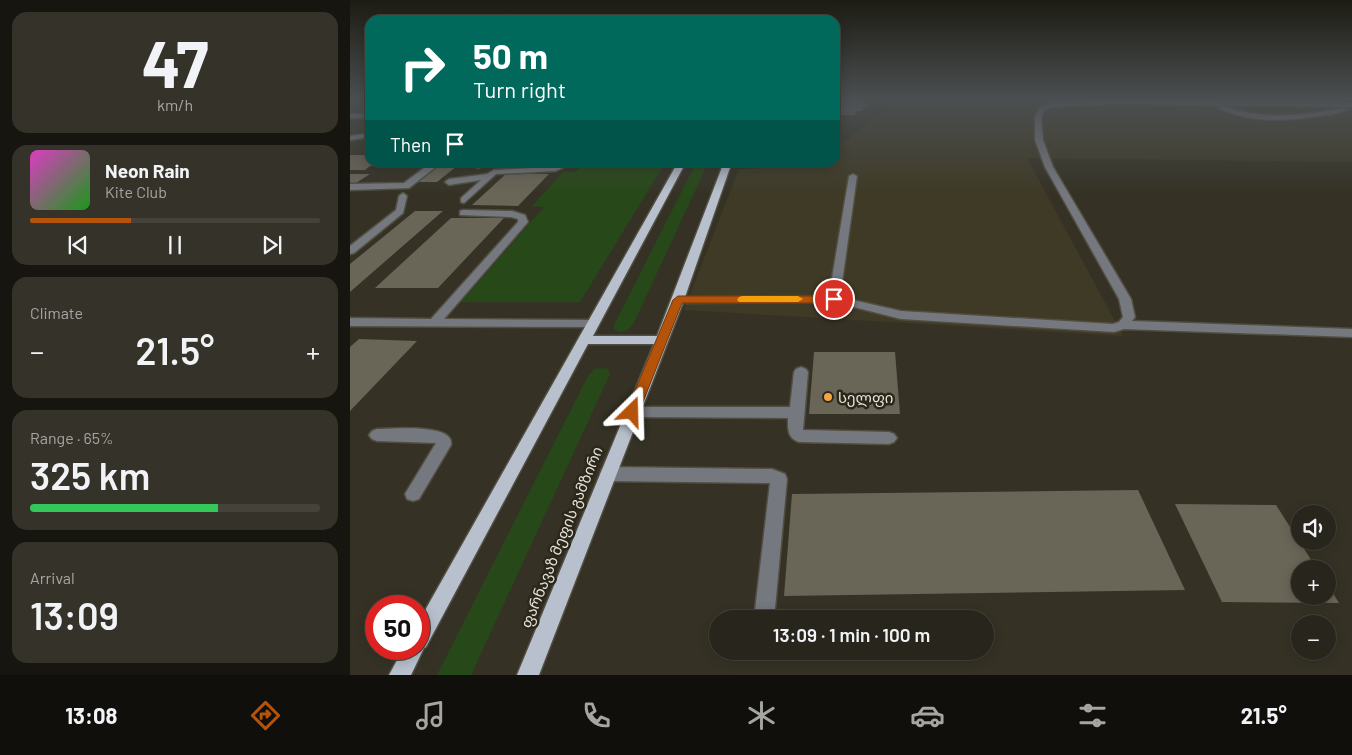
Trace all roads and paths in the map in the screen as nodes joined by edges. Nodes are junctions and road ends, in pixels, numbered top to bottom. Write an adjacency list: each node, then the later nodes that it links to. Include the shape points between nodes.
1 (1039, 130): 21 (street, via 1049,167 1126,299 1128,317)
2 (365, 136): 3 (street)
3 (350, 138)
4 (431, 167): 11 (street, via 406,186)
5 (561, 167): 8 (street, via 556,170 497,171)
6 (679, 167): 20 (main road)
7 (726, 167): 17 (main road, ფარნავაზ მეფის გამზირი)
8 (489, 176): 10 (street); 13 (street)
9 (853, 176): 16 (street)
10 (449, 182)
11 (350, 188)
12 (402, 196): 15 (street, via 400,211)
13 (464, 200)
14 (463, 213): 19 (street, via 512,214 522,217 523,222)
15 (350, 251)
16 (834, 299): 17 (street); 21 (street, via 901,315 1114,328)
17 (678, 300): 24 (main road, ფარნავაზ მეფის გამზირი)
18 (350, 322): 19 (street)
19 (435, 322): 20 (street)
20 (593, 324): 23 (main road)
21 (1123, 325): 22 (street)
22 (1352, 333)
23 (585, 340): 24 (main road); 33 (main road)
24 (660, 340): 26 (main road, ფარნავაზ მეფის გამზირი)
25 (801, 372): 27 (street)
26 (632, 412): 27 (street); 30 (main road, ფარნავაზ მეფის გამზირი)
27 (796, 413): 29 (street, via 795,431 804,438)
28 (377, 435): 31 (street, via 437,436 444,440)
29 (889, 438)
30 (608, 474): 32 (street, via 772,476 779,479); 36 (main road, ფარნავაზ მეფის გამზირი)
31 (413, 494)
32 (765, 610)
33 (430, 620)
34 (408, 660): 35 (main road)
35 (400, 675)
36 (528, 675)

